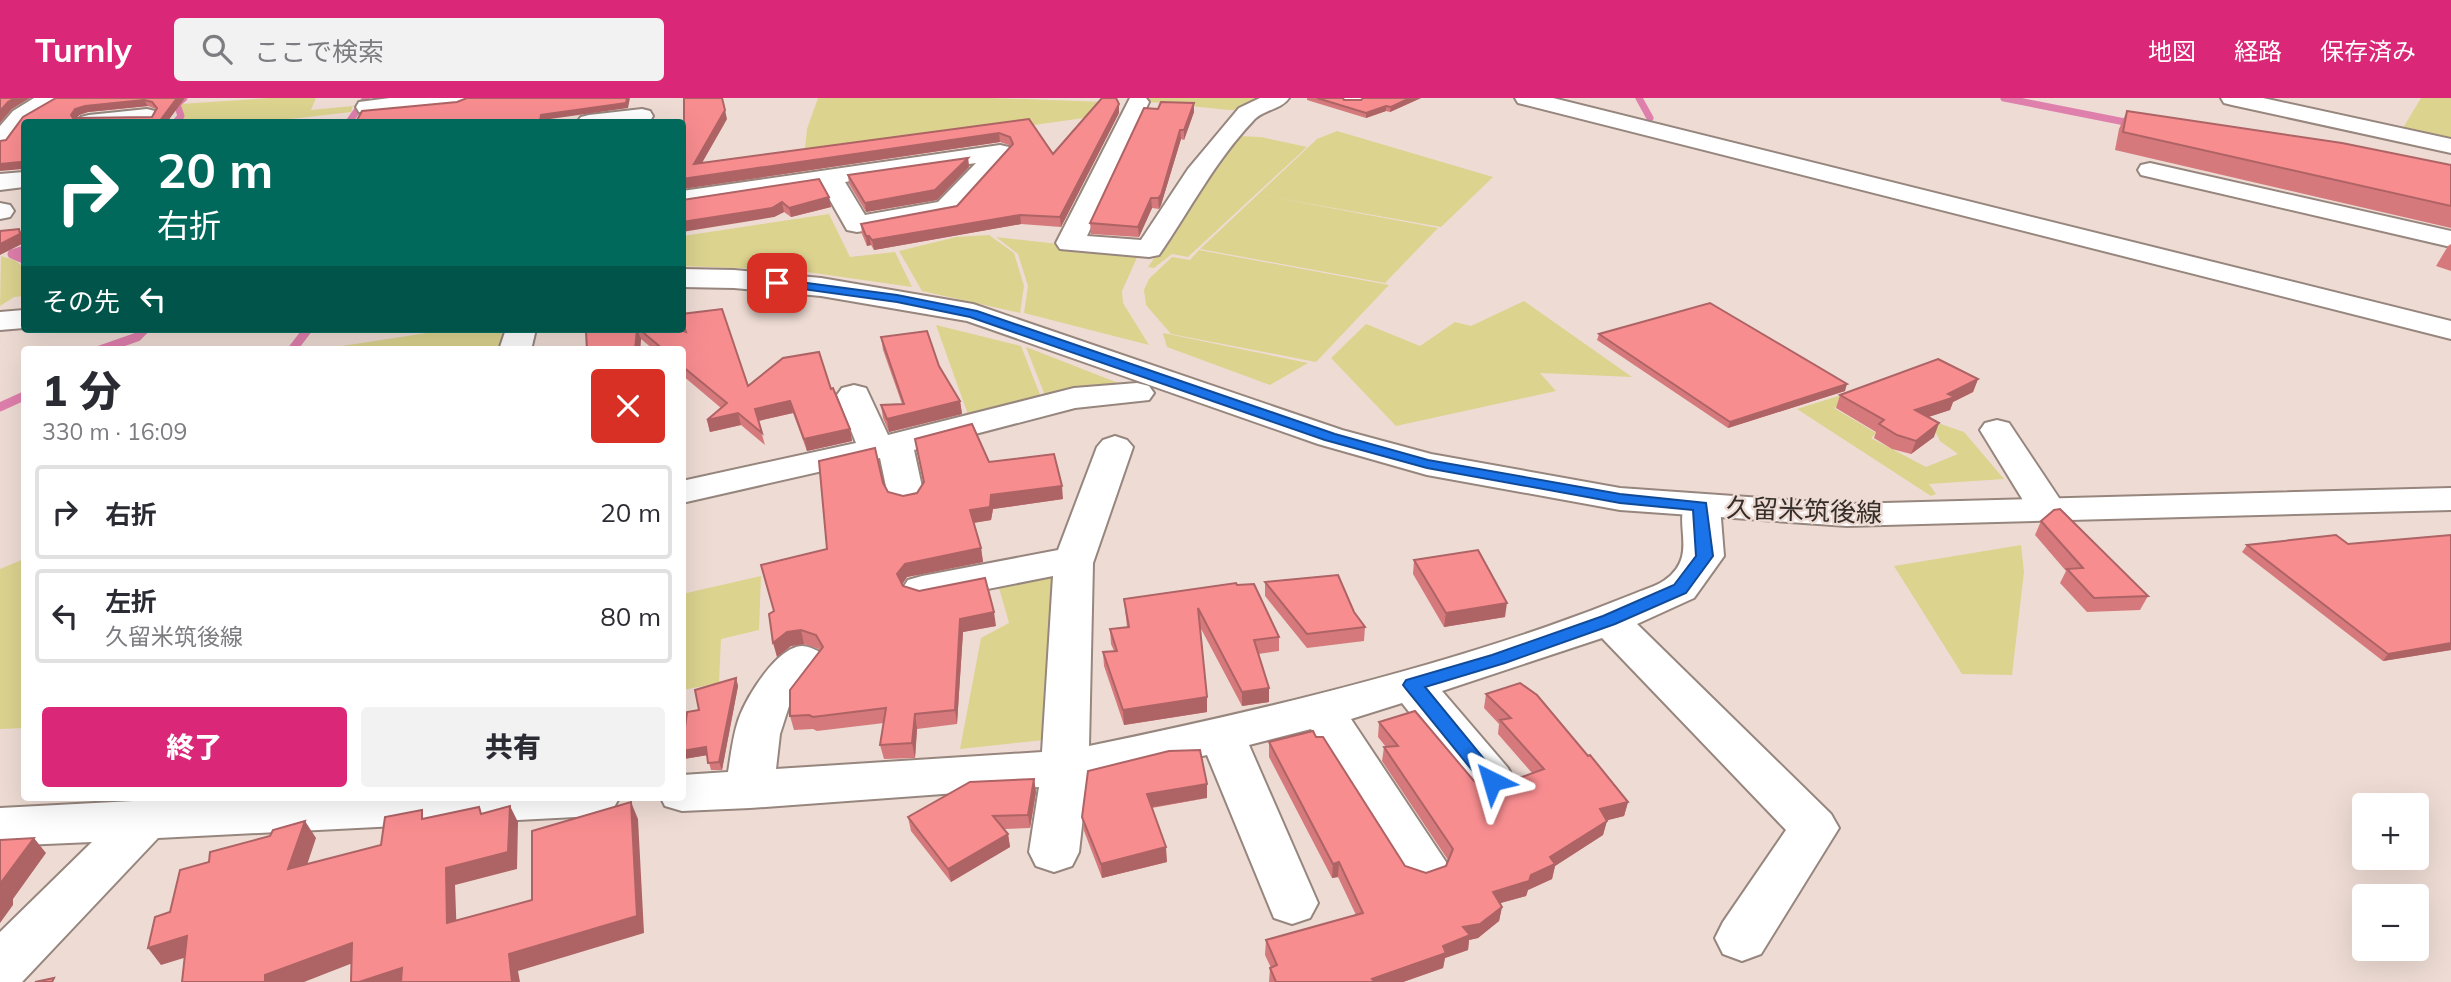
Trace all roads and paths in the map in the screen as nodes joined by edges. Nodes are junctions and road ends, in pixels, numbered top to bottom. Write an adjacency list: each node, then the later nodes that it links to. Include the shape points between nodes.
1 (50, 98): 12 (street, via 21,116)
2 (458, 98): 7 (street)
3 (1278, 98): 6 (street, via 1247,113 1197,174 1149,249 1070,243)
4 (1526, 98): 23 (street)
5 (2232, 98): 13 (street)
6 (1138, 102)
7 (367, 107)
8 (642, 112): 11 (street)
9 (147, 116): 10 (street)
10 (118, 119)
11 (605, 119)
12 (11, 134)
13 (2451, 146)
14 (2150, 170): 19 (street)
15 (830, 178): 15 (street, via 870,172 1000,152 947,208 857,224); 18 (street)
16 (21, 180): 17 (street)
17 (0, 182)
18 (686, 199)
19 (2451, 239)
20 (686, 278): 32 (street, 久留米筑後線, via 821,286 973,313 1330,437 1427,464 1620,499)
21 (21, 319): 22 (street)
22 (0, 321)
23 (2451, 330)
24 (1137, 393): 27 (street, via 1074,398)
25 (854, 395): 27 (street)
26 (1997, 430): 33 (street)
27 (885, 447): 29 (street); 30 (street)
28 (1115, 447): 34 (street)
29 (686, 491)
30 (906, 496)
31 (2451, 499): 33 (street, 久留米筑後線)
32 (1701, 506): 33 (street, 久留米筑後線, via 1847,515); 36 (street, via 1704,556 1680,589)
33 (2048, 510)
34 (1075, 559): 35 (street); 41 (street)
35 (922, 589)
36 (1609, 620): 38 (street); 51 (street, via 1814,828)
37 (803, 661): 43 (street, via 779,683 764,706)
38 (1412, 685): 39 (street); 42 (street)
39 (1322, 711): 40 (street); 49 (street)
40 (1222, 735): 41 (street); 50 (street)
41 (1065, 768): 43 (street); 48 (street)
42 (1492, 781)
43 (750, 790): 44 (street)
44 (686, 793)
45 (485, 801): 46 (street)
46 (154, 810): 47 (street); 52 (street)
47 (0, 827)
48 (1054, 852)
49 (1423, 864)
50 (1292, 903)
51 (1742, 938)
52 (0, 968)

